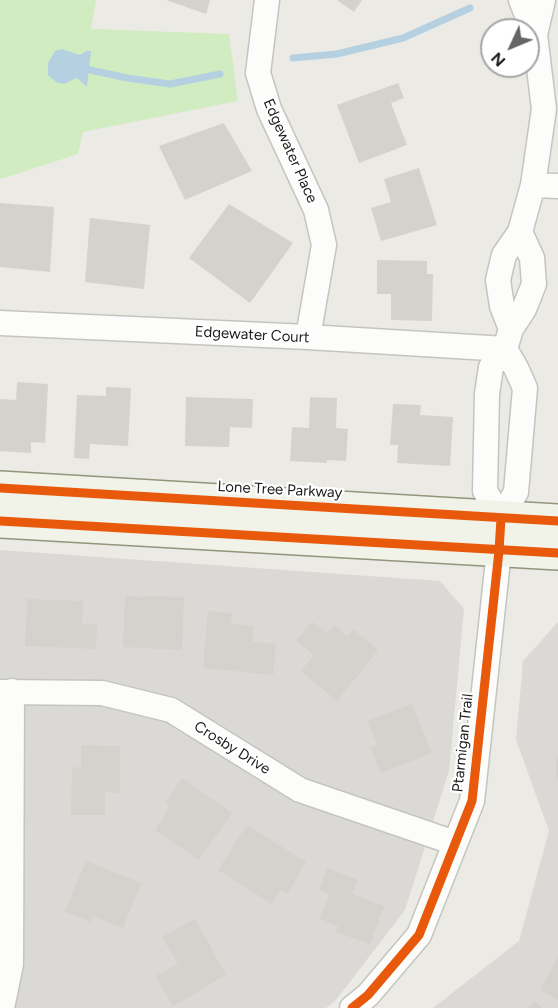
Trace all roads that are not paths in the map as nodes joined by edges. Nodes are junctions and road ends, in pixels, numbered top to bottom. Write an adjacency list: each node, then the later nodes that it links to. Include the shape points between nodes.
1 (267, 0): 11 (street, Edgewater Place, via 258,73 269,109 316,210 324,245)
2 (521, 0): 4 (street)
3 (543, 0): 5 (street)
4 (528, 18)
5 (539, 18)
6 (540, 76): 7 (street, via 544,109)
7 (533, 185): 8 (street); 9 (street)
8 (558, 186)
9 (520, 232): 12 (street, via 504,255 498,280); 12 (street, via 532,258 534,284)
10 (0, 323): 11 (street, Edgewater Court)
11 (308, 337): 12 (street, Edgewater Court)
12 (508, 339): 14 (street, via 525,388 516,492); 14 (street, via 491,367 487,394 485,491)
13 (0, 488): 14 (street, Lone Tree Parkway)
14 (501, 518): 15 (street, Lone Tree Parkway); 17 (street, Ptarmigan Trail)
15 (558, 520)
16 (0, 521): 17 (street)
17 (499, 551): 18 (street); 20 (street, Ptarmigan Trail, via 472,801)
18 (558, 553)
19 (6, 691): 20 (street, Crosby Drive, via 102,693 171,710 300,790); 21 (street, via 11,964)
20 (455, 843): 22 (street, Ptarmigan Trail, via 419,935)
21 (2, 1008)
22 (352, 1008)

